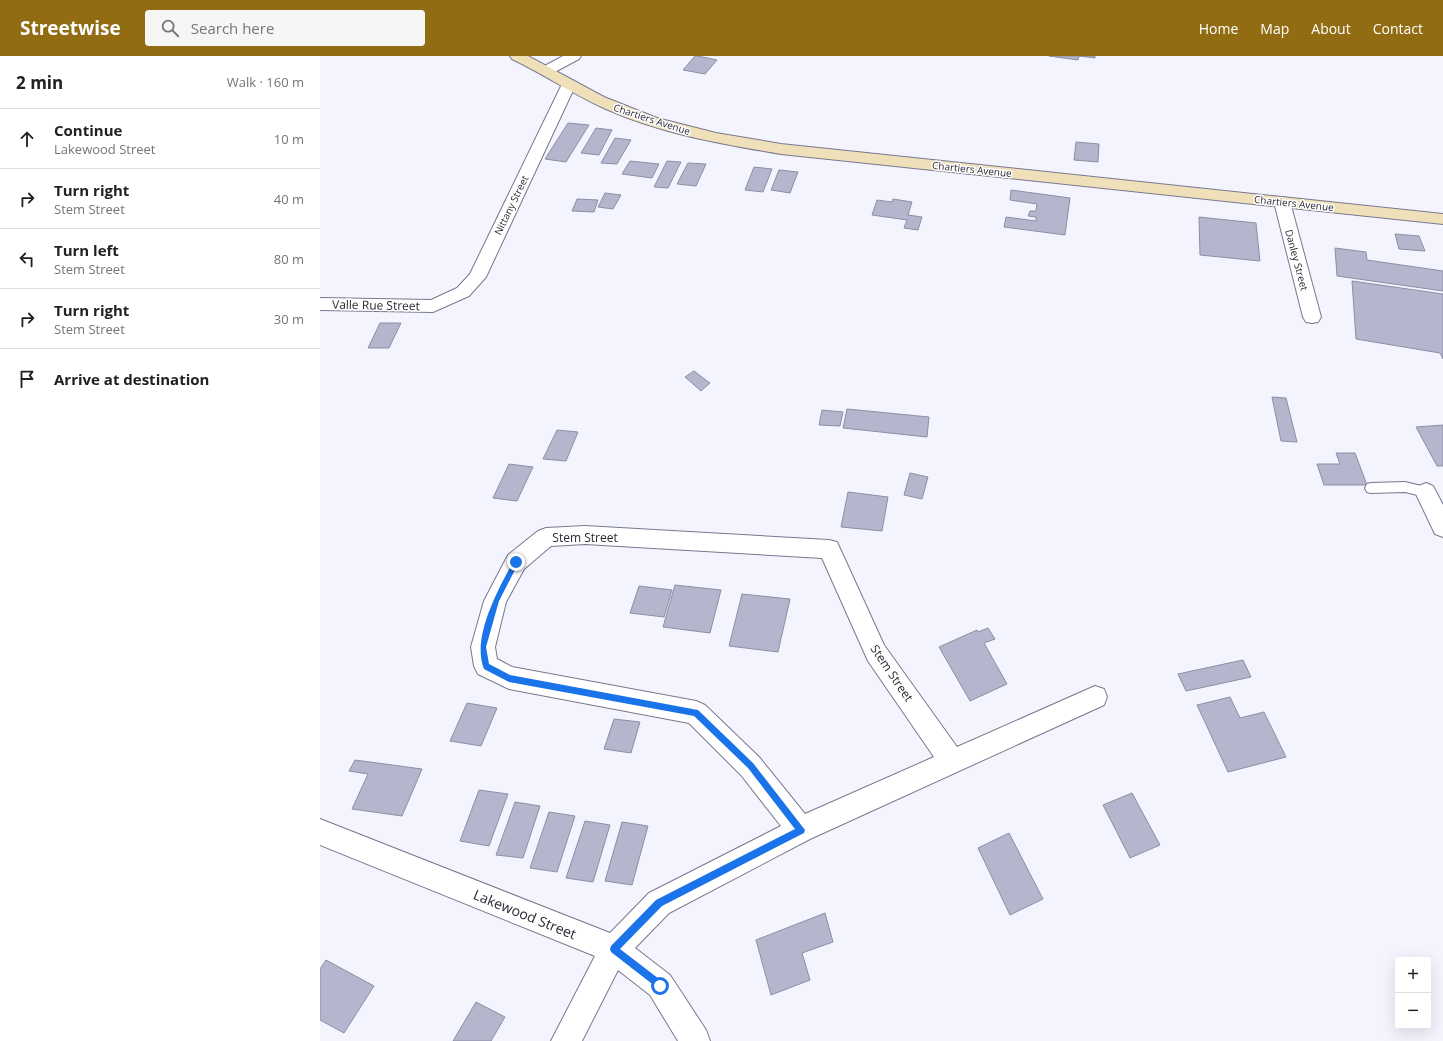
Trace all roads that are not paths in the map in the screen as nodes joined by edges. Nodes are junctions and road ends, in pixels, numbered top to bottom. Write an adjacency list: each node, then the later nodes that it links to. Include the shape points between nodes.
1 (517, 56): 3 (street, Chartiers Avenue)
2 (574, 56): 3 (street)
3 (546, 70): 4 (street, Chartiers Avenue)
4 (570, 84): 5 (street, Chartiers Avenue, via 611,106 685,131 766,147); 8 (street, Nittany Street, via 477,277 463,292)
5 (1282, 202): 6 (street, Chartiers Avenue); 9 (street, Danley Street)
6 (1443, 219)
7 (320, 304): 8 (street, Valle Rue Street)
8 (433, 306)
9 (1312, 317)
10 (1371, 488): 11 (lane, via 1405,487)
11 (1426, 492): 12 (street)
12 (1443, 528)
13 (1094, 697): 14 (street)
14 (953, 762): 15 (street); 15 (street, Stem Street, via 876,654 829,549 585,535 546,537 516,562 496,601 483,647 486,666 509,678 696,713 750,766)
15 (801, 830): 17 (street, via 659,903)
16 (320, 832): 17 (street, Lakewood Street)
17 (614, 949): 18 (street); 19 (street, Lakewood Street, via 660,986)
18 (566, 1041)
19 (695, 1041)

